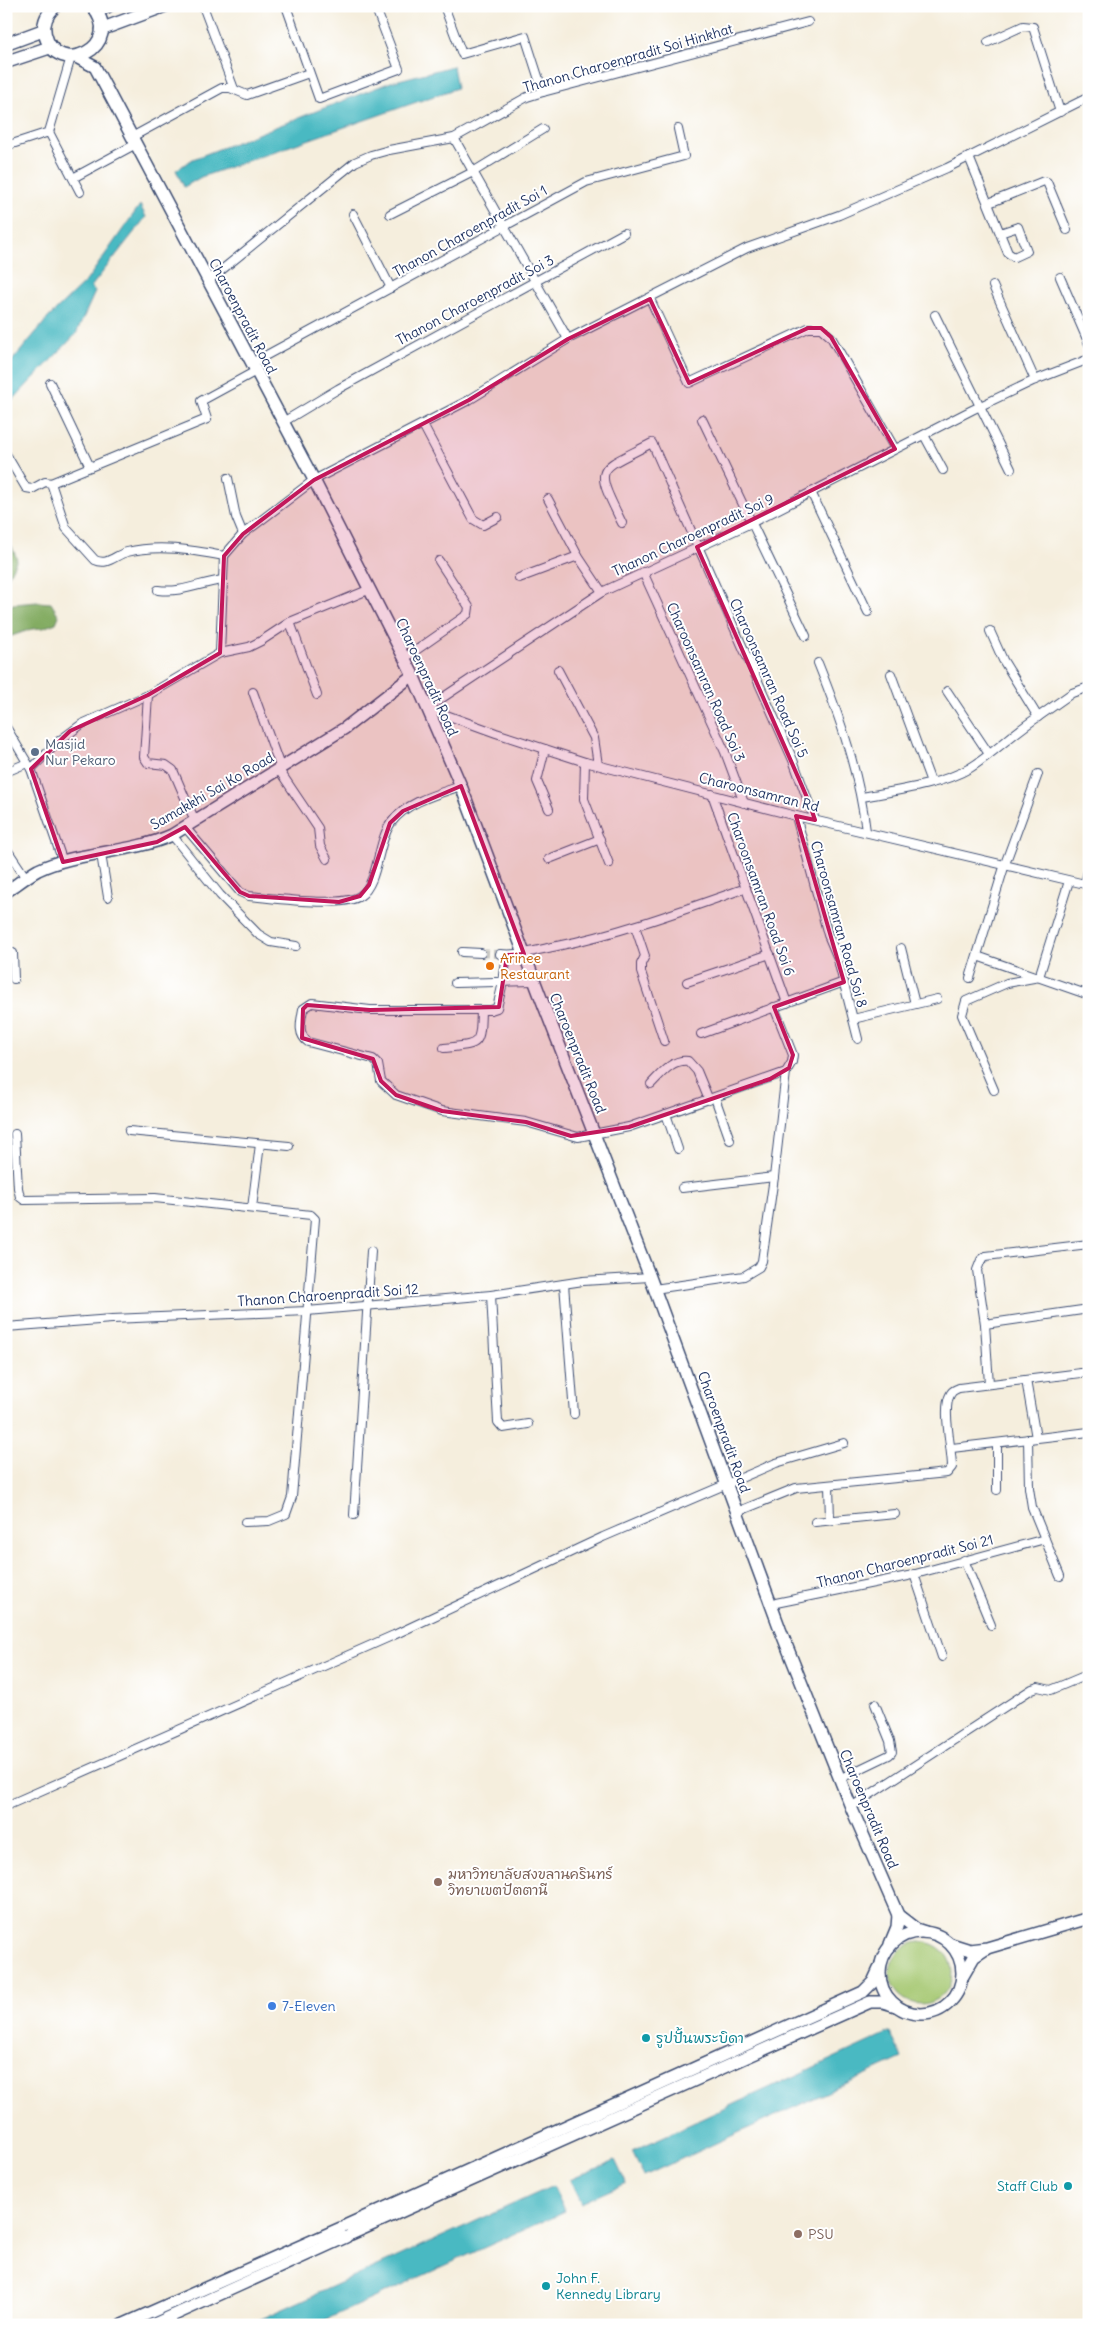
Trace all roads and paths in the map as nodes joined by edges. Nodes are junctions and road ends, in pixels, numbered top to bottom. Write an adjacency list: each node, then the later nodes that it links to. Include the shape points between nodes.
1 (108, 6): 8 (main road)
2 (164, 6): 10 (main road)
3 (203, 6): 20 (street)
4 (286, 6): 19 (street)
5 (375, 6): 19 (street, via 399,69 319,98)
6 (444, 6): 21 (street, via 462,54 525,36)
7 (52, 8): 11 (main road)
8 (94, 9): 10 (main road)
9 (808, 22): 21 (street, Thanon Charoenpradit Soi Hinkhat)
10 (102, 29): 12 (main road)
11 (44, 30): 14 (main road); 15 (main road)
12 (98, 42): 16 (main road, via 85,55); 18 (main road)
13 (988, 42): 23 (street, via 1023,26 1033,27)
14 (6, 44)
15 (51, 47): 16 (main road, via 58,53); 17 (main road)
16 (73, 57): 18 (main road); 26 (street)
17 (6, 62)
18 (94, 67): 28 (main road, Charoenpradit Road)
19 (309, 74): 20 (street, via 247,94)
20 (234, 89): 28 (street, via 222,88)
21 (543, 92): 27 (street, Thanon Charoenpradit Soi Hinkhat, via 527,97)
22 (1089, 97): 23 (street)
23 (1060, 112): 30 (street)
24 (678, 128): 37 (street, Thanon Charoenpradit Soi 1, via 684,156 586,182)
25 (543, 129): 31 (street)
26 (49, 132): 29 (street); 32 (street)
27 (454, 138): 31 (street); 42 (street, Thanon Charoenpradit Soi Hinkhat, via 371,154 355,162)
28 (134, 141): 32 (street); 42 (main road, Charoenpradit Road)
29 (6, 146)
30 (970, 157): 34 (street); 46 (street, via 839,214 748,248)
31 (473, 172): 36 (street); 37 (street)
32 (73, 178): 33 (street)
33 (80, 192)
34 (989, 204): 38 (street, via 1048,182); 40 (street)
35 (353, 214): 45 (street)
36 (390, 214)
37 (504, 227): 43 (street); 45 (street, Thanon Charoenpradit Soi 1)
38 (1067, 230)
39 (624, 233): 43 (street, Thanon Charoenpradit Soi 3)
40 (1000, 233)
41 (1060, 276): 49 (street)
42 (208, 281): 51 (main road, Charoenpradit Road)
43 (536, 282): 48 (street); 56 (street, Thanon Charoenpradit Soi 3)
44 (993, 286): 52 (street)
45 (391, 288): 51 (street, Thanon Charoenpradit Soi 1)
46 (650, 299): 48 (street); 59 (street, via 689,384 808,328 821,328 831,337)
47 (935, 315): 54 (street)
48 (568, 339): 57 (street)
49 (1089, 344)
50 (1089, 359): 52 (street, Thanon Charoenpradit Soi 9)
51 (254, 367): 56 (main road, Charoenpradit Road); 61 (street, Thanon Charoenpradit Soi 1, via 202,401 207,420)
52 (1035, 380): 54 (street, Thanon Charoenpradit Soi 9)
53 (50, 383): 61 (street)
54 (981, 406): 58 (street, Thanon Charoenpradit Soi 9); 62 (street)
55 (702, 419): 70 (street)
56 (283, 422): 65 (main road, Charoenpradit Road)
57 (423, 425): 65 (street); 69 (street, via 473,519 483,524)
58 (924, 435): 59 (street, Thanon Charoenpradit Soi 9); 63 (street)
59 (896, 448): 67 (street, Thanon Charoenpradit Soi 9)
60 (6, 454): 66 (street, via 26,488)
61 (90, 467): 66 (street)
62 (1011, 469)
63 (943, 470)
64 (228, 478): 72 (street)
65 (314, 480): 72 (street); 81 (main road, Charoenpradit Road)
66 (51, 483): 74 (street, via 66,528 95,560 107,562 126,552 170,548)
67 (811, 492): 70 (street, Thanon Charoenpradit Soi 9); 83 (street)
68 (548, 499): 75 (street)
69 (498, 518)
70 (753, 522): 73 (street, Thanon Charoenpradit Soi 9); 86 (street)
71 (622, 523): 73 (street, Charoonsamran Road Soi 5, via 603,485 604,472 609,465 652,443)
72 (243, 534): 74 (street)
73 (697, 548): 77 (street, Thanon Charoenpradit Soi 9); 116 (street, Charoonsamran Road Soi 5, via 793,760)
74 (224, 556): 79 (street)
75 (578, 556): 78 (street); 82 (street)
76 (439, 562): 88 (street, via 469,607 468,614)
77 (643, 572): 82 (street, Thanon Charoenpradit Soi 9); 113 (street, Charoonsamran Road Soi 3, via 725,752)
78 (519, 578)
79 (223, 580): 80 (street, via 206,582 179,592); 87 (street)
80 (158, 590)
81 (368, 590): 84 (street); 88 (main road, Charoenpradit Road)
82 (602, 592): 98 (street, Thanon Charoenpradit Soi 9)
83 (868, 612)
84 (290, 622): 87 (street, via 261,642); 97 (street)
85 (990, 631): 99 (street, via 1003,660)
86 (806, 636)
87 (220, 653): 96 (street)
88 (405, 658): 92 (main road, Charoenpradit Road)
89 (818, 663): 112 (street, via 843,725)
90 (558, 670): 104 (street, via 594,738)
91 (891, 674): 109 (street)
92 (413, 675): 98 (main road, Charoenpradit Road); 106 (main road, Samakkhi Sai Ko Road, via 345,728)
93 (1089, 687): 99 (street, via 1072,693)
94 (948, 691): 102 (street)
95 (253, 692): 106 (street)
96 (148, 695): 105 (street, via 70,731); 117 (street, via 144,757 148,763 173,770)
97 (317, 695)
98 (427, 708): 101 (street, Charoonsamran Rd); 110 (main road, Charoenpradit Road)
99 (1038, 717): 102 (street)
100 (6, 727): 105 (street)
101 (545, 749): 103 (street, Charoonsamran Rd); 114 (street, via 537,781)
102 (989, 754): 109 (street, via 964,771)
103 (585, 762): 104 (street, Charoonsamran Rd); 120 (street, via 584,799)
104 (598, 765): 111 (street, Charoonsamran Rd)
105 (29, 766): 107 (street); 125 (street)
106 (280, 769): 117 (main road, Samakkhi Sai Ko Road); 123 (street, via 318,828 319,843)
107 (6, 772)
108 (1038, 774): 127 (street)
109 (931, 782): 112 (street)
110 (461, 786): 117 (street, via 432,795 403,811 390,824 370,885 360,896 340,902 250,896 240,892); 141 (main road, Charoenpradit Road)
111 (712, 794): 113 (street, Charoonsamran Rd); 132 (street, Charoonsamran Road Soi 6)
112 (862, 797): 118 (street)
113 (744, 803): 115 (street, Charoonsamran Rd)
114 (549, 809)
115 (796, 816): 116 (street, Charoonsamran Rd); 150 (street, Charoonsamran Road Soi 8)
116 (815, 820): 118 (street, Charoonsamran Rd)
117 (190, 824): 119 (main road, Samakkhi Sai Ko Road)
118 (866, 831): 127 (street, Charoonsamran Rd)
119 (172, 835): 122 (main road, Samakkhi Sai Ko Road, via 157,842); 136 (street, via 220,895 258,934 271,942)
120 (600, 839): 124 (street); 126 (street)
121 (6, 848): 129 (street)
122 (101, 854): 125 (main road, Samakkhi Sai Ko Road); 134 (street)
123 (327, 859)
124 (548, 859)
125 (63, 862): 129 (main road, Samakkhi Sai Ko Road, via 38,870)
126 (609, 864)
127 (1005, 864): 130 (street, Charoonsamran Rd); 143 (street)
128 (1089, 866): 131 (street)
129 (26, 878): 133 (main road, Samakkhi Sai Ko Road)
130 (1069, 881): 131 (street, Charoonsamran Rd); 144 (street)
131 (1087, 885)
132 (746, 888): 135 (street); 142 (street, Charoonsamran Road Soi 6)
133 (6, 892)
134 (108, 897)
135 (635, 926): 141 (street); 161 (street, via 645,956 641,972)
136 (296, 946)
137 (901, 948): 155 (street)
138 (6, 951): 146 (street, via 13,953)
139 (462, 952): 140 (street)
140 (481, 953)
141 (524, 954): 147 (main road, Charoenpradit Road); 148 (street, via 504,954)
142 (770, 954): 149 (street); 154 (street, Charoonsamran Road Soi 6)
143 (977, 956): 144 (street); 145 (street)
144 (1039, 977): 152 (street); 165 (street, via 1007,983 966,1001 962,1015)
145 (970, 978)
146 (14, 979)
147 (534, 981): 148 (street); 170 (main road, Charoenpradit Road)
148 (503, 982): 151 (street); 157 (street, via 497,1008)
149 (687, 982)
150 (844, 982): 154 (street); 158 (street, Charoonsamran Road Soi 8)
151 (455, 983)
152 (1089, 995)
153 (937, 999): 155 (street)
154 (787, 1002): 156 (street)
155 (915, 1004): 158 (street)
156 (774, 1007): 159 (street); 163 (street, via 793,1055)
157 (481, 1010): 162 (street, via 477,1042); 170 (street, via 370,1010 312,1004 303,1009 300,1031 308,1042 373,1059 378,1064 381,1080 396,1095 442,1112 526,1122 571,1136)
158 (853, 1019): 160 (street, Charoonsamran Road Soi 8)
159 (701, 1034)
160 (858, 1039)
161 (664, 1041)
162 (444, 1048)
163 (786, 1072): 166 (street); 175 (street)
164 (651, 1084): 166 (street, via 674,1062 688,1061)
165 (994, 1090)
166 (712, 1099): 167 (street); 171 (street)
167 (666, 1114): 170 (street); 174 (street)
168 (129, 1131): 172 (street)
169 (15, 1134): 177 (street, via 18,1188 24,1200 154,1198)
170 (595, 1135): 180 (main road, Charoenpradit Road)
171 (730, 1140)
172 (260, 1144): 173 (street); 177 (street)
173 (289, 1146)
174 (678, 1148)
175 (774, 1177): 176 (street); 182 (street, via 759,1267 744,1276)
176 (682, 1188)
177 (252, 1208): 186 (street, via 312,1215 315,1219)
178 (1089, 1244): 187 (street, via 986,1256 977,1270)
179 (371, 1251): 184 (street)
180 (650, 1277): 181 (street, Thanon Charoenpradit Soi 12); 182 (main road, Charoenpradit Road)
181 (564, 1284): 183 (street, Thanon Charoenpradit Soi 12); 192 (street)
182 (654, 1289): 200 (main road, Charoenpradit Road)
183 (491, 1296): 184 (street, Thanon Charoenpradit Soi 12); 193 (street, via 498,1422 503,1428)
184 (366, 1306): 186 (street, Thanon Charoenpradit Soi 12); 204 (street)
185 (1089, 1309): 187 (street)
186 (307, 1311): 188 (street, Thanon Charoenpradit Soi 12); 206 (street, via 289,1509 286,1514 269,1521)
187 (985, 1324): 191 (street)
188 (6, 1327)
189 (1089, 1372): 190 (street)
190 (1026, 1380): 191 (street); 195 (street)
191 (989, 1384): 198 (street, via 959,1388 948,1396)
192 (574, 1414)
193 (528, 1424)
194 (1089, 1432): 195 (street)
195 (1032, 1439): 197 (street); 208 (street, via 1029,1488 1032,1507)
196 (844, 1443): 200 (street, via 776,1463)
197 (997, 1444): 198 (street); 201 (street)
198 (952, 1448): 199 (street, via 951,1471 948,1473)
199 (829, 1484): 202 (street, via 796,1488); 205 (street)
200 (727, 1485): 202 (main road, Charoenpradit Road); 218 (street, via 602,1537 394,1635)
201 (997, 1490)
202 (737, 1512): 212 (main road, Charoenpradit Road)
203 (894, 1514): 205 (street)
204 (354, 1516)
205 (830, 1520): 207 (street)
206 (245, 1522)
207 (815, 1522)
208 (1045, 1539): 209 (street, Thanon Charoenpradit Soi 21); 211 (street)
209 (964, 1560): 210 (street, Thanon Charoenpradit Soi 21); 213 (street)
210 (914, 1574): 212 (street, Thanon Charoenpradit Soi 21); 214 (street)
211 (1060, 1576)
212 (771, 1604): 217 (main road, Charoenpradit Road)
213 (991, 1625)
214 (942, 1657)
215 (1089, 1674): 219 (street, via 1051,1690 1032,1689)
216 (875, 1704): 217 (street, via 892,1752)
217 (839, 1778): 219 (main road, Charoenpradit Road)
218 (6, 1806)
219 (850, 1807): 220 (main road, Charoenpradit Road)
220 (898, 1916): 222 (main road); 223 (main road)
221 (1089, 1918): 225 (main road)
222 (925, 1932): 223 (main road, via 906,1934); 224 (main road)
223 (890, 1944): 226 (main road)
224 (951, 1944): 225 (main road, via 970,1950); 227 (main road, via 960,1960)
225 (987, 1948): 227 (main road, via 974,1957)
226 (879, 1969): 228 (main road, via 880,1983); 229 (main road, via 863,1992)
227 (962, 1978): 228 (main road, via 951,2001 932,2012 908,2012)
228 (896, 2006): 229 (main road, via 870,2002)
229 (346, 2231): 230 (main road); 231 (main road)
230 (122, 2325)
231 (152, 2325)

